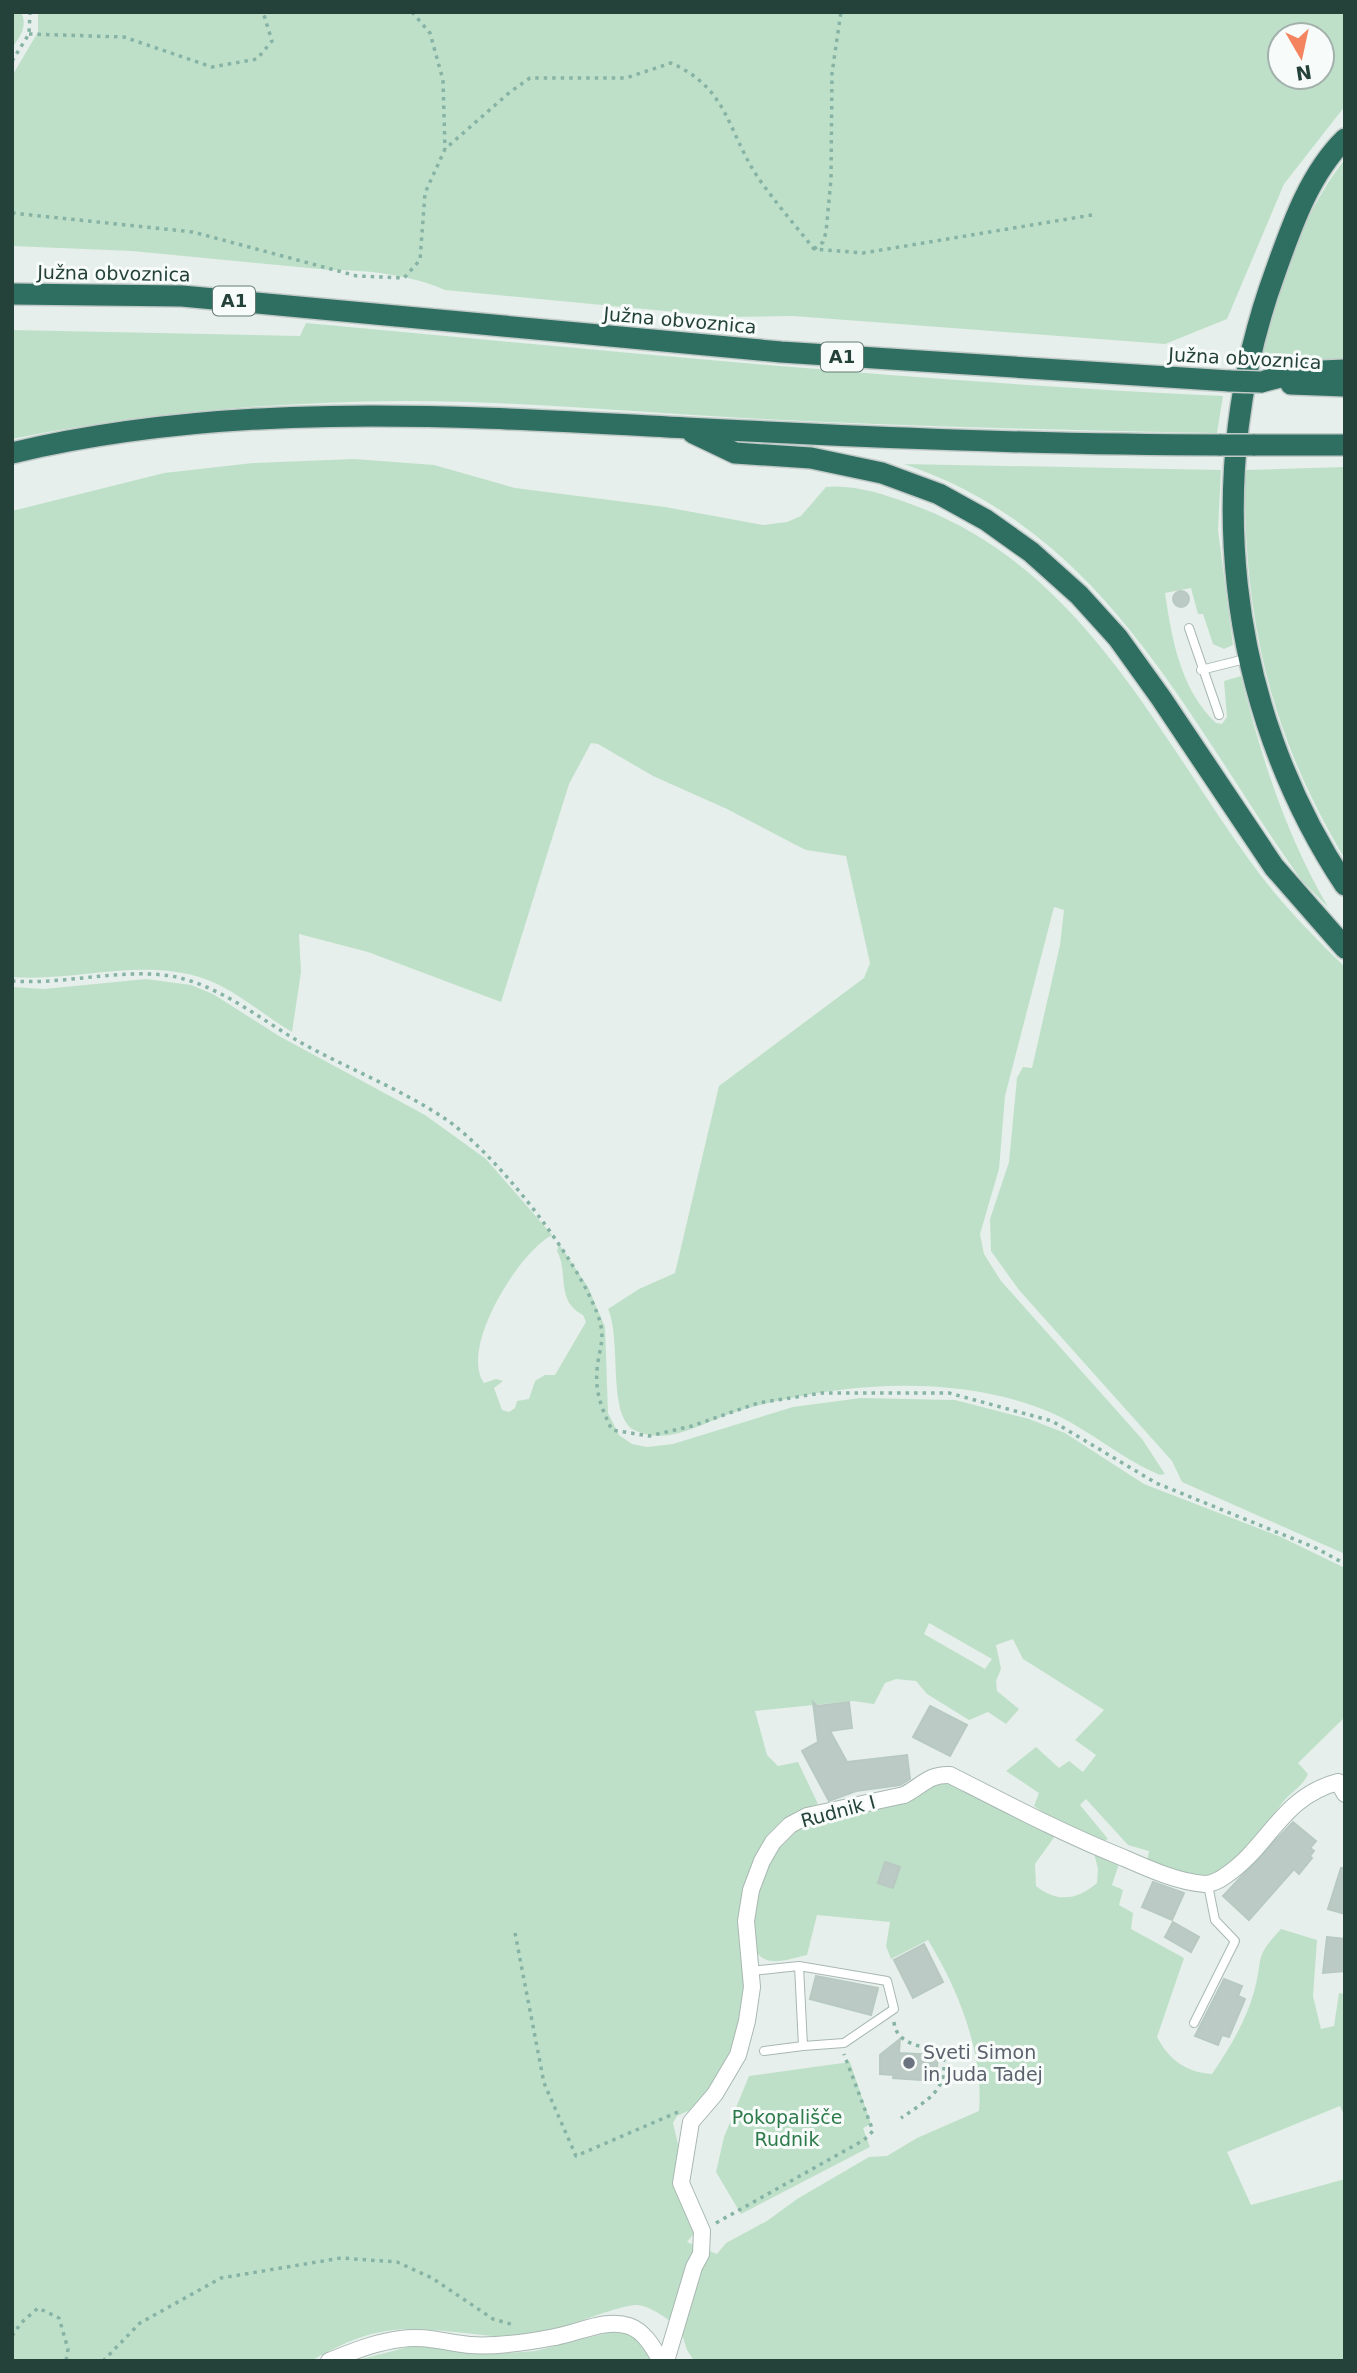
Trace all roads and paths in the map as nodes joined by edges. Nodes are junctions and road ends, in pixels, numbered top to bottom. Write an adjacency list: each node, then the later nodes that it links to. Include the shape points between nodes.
1 (30, 12): 5 (path)
2 (263, 12): 5 (path, via 272,41 257,60 212,66 124,37)
3 (412, 12): 8 (path, via 430,33 443,80)
4 (841, 12): 11 (path, via 832,73 826,232)
5 (29, 34): 6 (path)
6 (12, 61)
7 (1345, 139): 20 (highway, via 1322,169 1295,221 1250,354 1232,504 1235,582)
8 (445, 149): 9 (path, via 425,193 420,260 404,278 357,276 193,232); 11 (path, via 530,78 626,78 671,63 692,72 726,110 756,174)
9 (12, 213)
10 (1092, 215): 11 (path, via 863,253)
11 (814, 249)
12 (12, 294): 14 (highway, Južna obvoznica / A1, bridge, via 182,296 781,352)
13 (1345, 370): 14 (highway, via 1290,373)
14 (1261, 382): 15 (highway, Južna obvoznica / A1)
15 (1345, 386)
16 (681, 428): 17 (highway, bridge, via 967,441); 18 (highway, via 495,416 337,414 155,429); 24 (highway, via 735,453 811,458 881,472 939,494 1031,552 1118,638 1274,867)
17 (1345, 445)
18 (15, 453)
19 (1189, 628): 21 (lane)
20 (1249, 658): 21 (lane); 23 (highway, via 1279,759 1310,826)
21 (1201, 670): 22 (lane)
22 (1219, 715)
23 (1345, 885)
24 (1345, 948)
25 (12, 981): 26 (path, via 141,975 171,976 202,985 444,1118 483,1151 555,1237 581,1282 600,1325 604,1346 597,1369 599,1405 612,1430 649,1436 758,1403 822,1393 949,1393 1052,1421 1156,1483)
26 (1345, 1564)
27 (1345, 1794): 28 (street, via 1338,1782 1303,1796 1240,1864)
28 (1208, 1885): 31 (street, Rudnik I, via 1152,1870 937,1774 904,1795 807,1816 773,1842 751,1890 746,1921); 33 (lane, via 1215,1920 1235,1941)
29 (515, 1933): 37 (path, via 544,2083 576,2155)
30 (799, 1966): 31 (lane); 32 (lane, via 887,1981); 35 (lane)
31 (751, 1971): 39 (street, Rudnik I, via 747,2021 738,2055 715,2094 691,2122 681,2183)
32 (894, 2009): 34 (lane); 38 (path, via 895,2029 901,2036 907,2042 942,2051 945,2063 944,2081 938,2090)
33 (1194, 2023)
34 (844, 2043): 35 (lane); 39 (path, via 849,2075 873,2131)
35 (803, 2046): 36 (lane)
36 (764, 2051)
37 (679, 2111)
38 (901, 2118)
39 (702, 2231): 46 (street, via 701,2254)
40 (518, 2326): 43 (path, via 493,2319 432,2278 397,2262 341,2258 221,2278 140,2323)
41 (12, 2336): 42 (path, via 38,2308 58,2318 68,2349)
42 (66, 2361)
43 (103, 2361)
44 (329, 2361): 45 (street, via 403,2338 471,2345 508,2343 610,2323 630,2326 644,2335)
45 (661, 2361)
46 (666, 2361)

